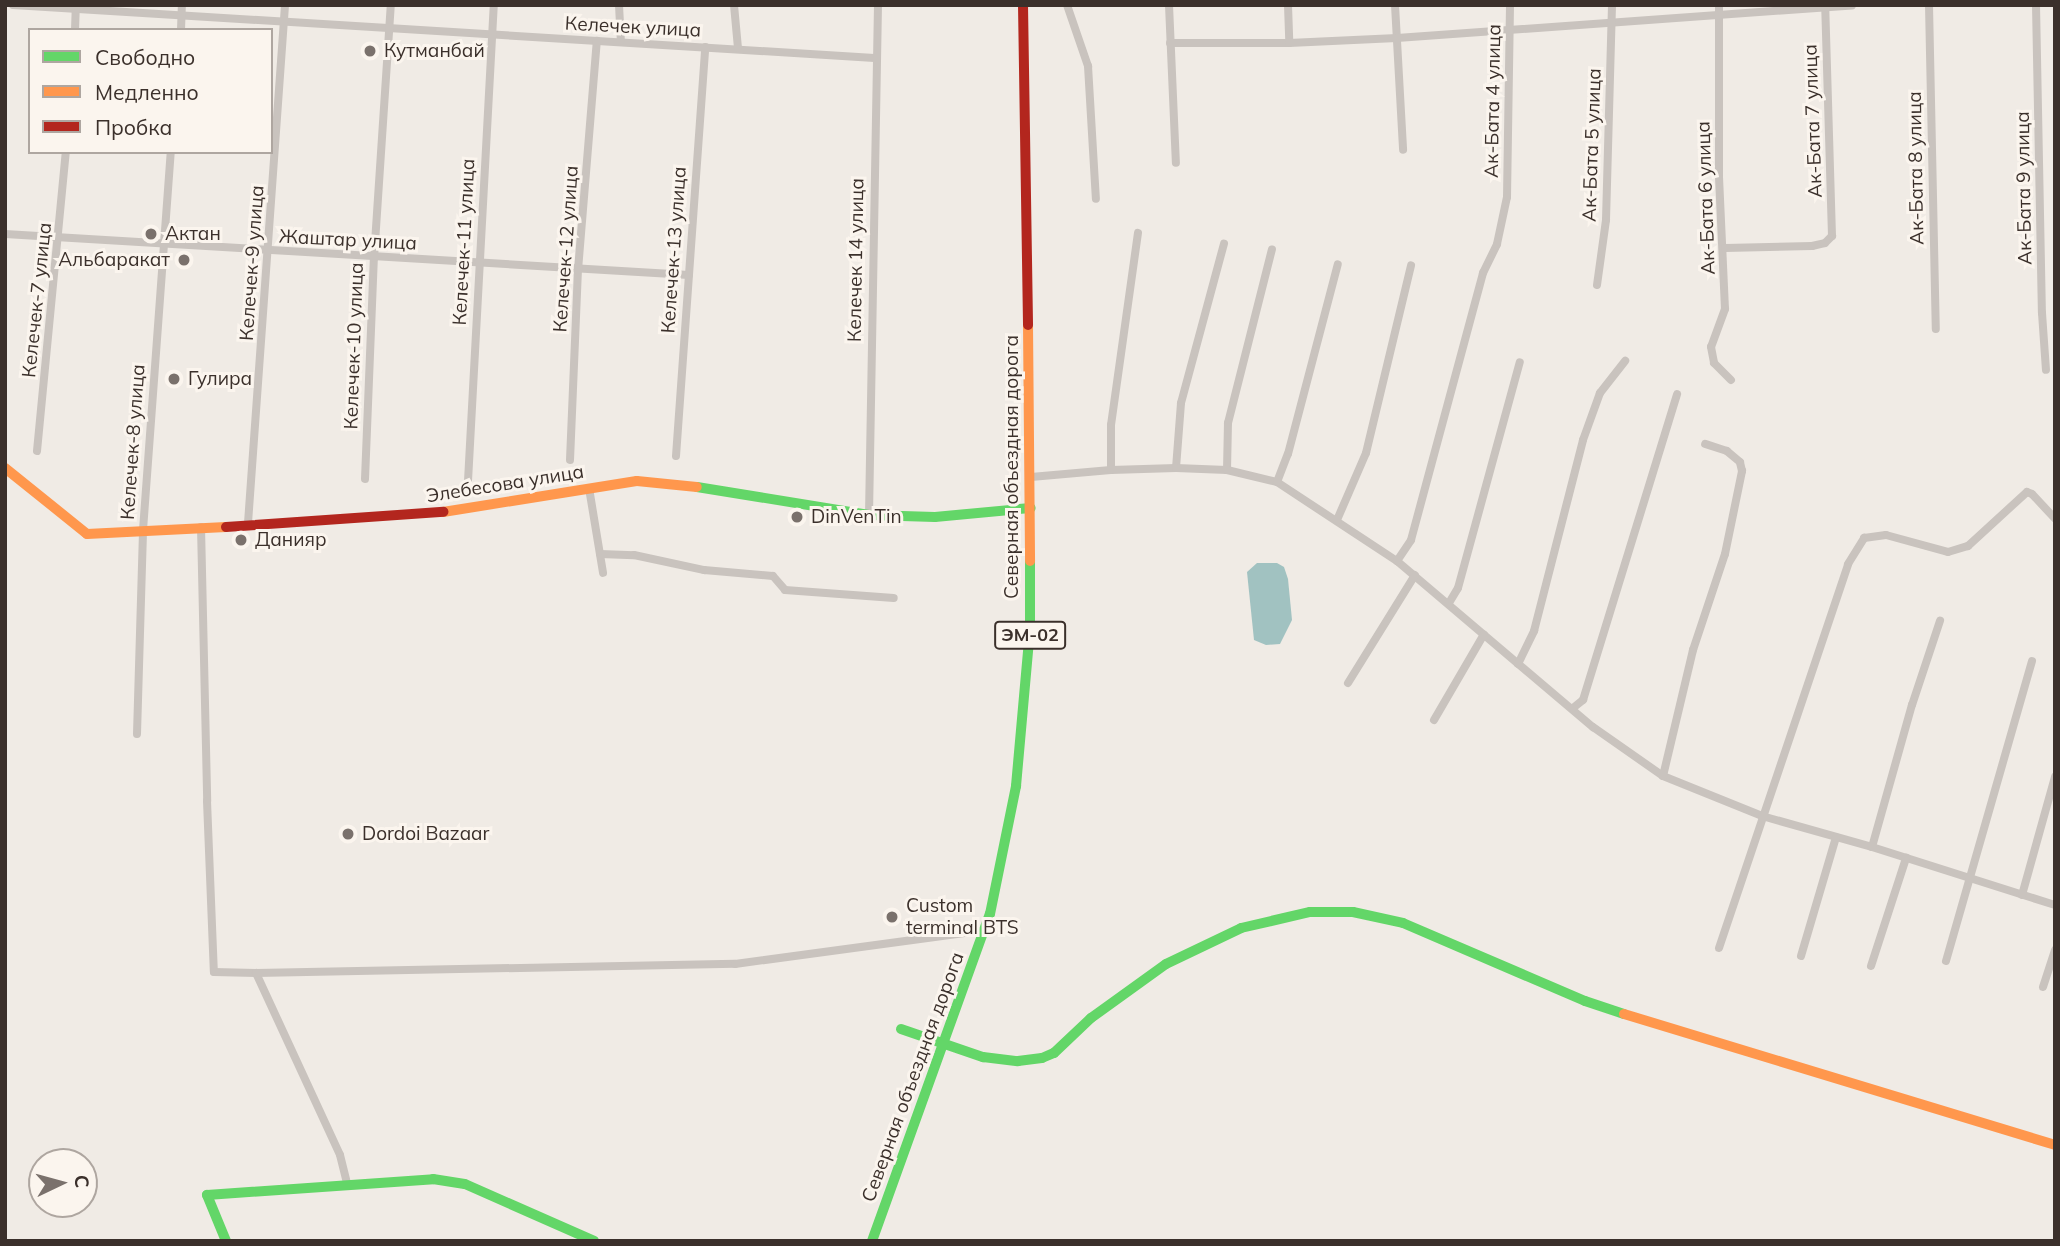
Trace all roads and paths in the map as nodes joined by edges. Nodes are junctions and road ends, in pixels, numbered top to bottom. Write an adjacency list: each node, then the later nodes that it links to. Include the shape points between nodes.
1 (13, 5): 20 (street, Келечек улица)
2 (182, 5): 22 (street)
3 (285, 5): 24 (street, Келечек-9 улица)
4 (391, 5): 27 (street, Келечек-10 улица)
5 (494, 5): 29 (street, Келечек-11 улица)
6 (620, 5): 32 (street)
7 (734, 5): 36 (street)
8 (877, 5): 37 (street, Келечек 14 улица)
9 (1023, 5): 72 (main road, Северная объездная дорога / ЭМ-02)
10 (1067, 5): 42 (street, via 1088,66)
11 (1169, 5): 33 (street)
12 (1287, 5): 34 (street)
13 (1395, 5): 30 (street)
14 (1510, 5): 28 (street, Ак-Бата 4 улица)
15 (1612, 5): 23 (street, Ак-Бата 5 улица)
16 (1852, 5): 19 (street)
17 (1929, 5): 58 (street, Ак-Бата 8 улица)
18 (2036, 5): 61 (street, Ак-Бата 9 улица)
19 (1825, 6): 21 (street); 48 (street, Ак-Бата 7 улица, via 1832,236 1812,246)
20 (76, 8): 22 (street, Келечек улица); 25 (street)
21 (1718, 10): 23 (street); 48 (street, Ак-Бата 6 улица)
22 (182, 15): 24 (street, Келечек улица); 26 (street)
23 (1612, 21): 28 (street); 57 (street, Ак-Бата 5 улица, via 1606,220)
24 (285, 22): 27 (street, Келечек улица); 50 (street, Келечек-9 улица)
25 (75, 28)
26 (181, 28)
27 (391, 29): 29 (street, Келечек улица); 51 (street, Келечек-10 улица)
28 (1511, 31): 30 (street); 85 (street, Ак-Бата 4 улица, via 1507,197 1497,244 1483,273 1411,540)
29 (492, 34): 31 (street, Келечек улица); 52 (street, Келечек-11 улица)
30 (1396, 38): 34 (street); 38 (street)
31 (597, 41): 32 (street, Келечек улица); 55 (street, Келечек-12 улица)
32 (621, 41): 35 (street, Келечек улица)
33 (1170, 43): 34 (street); 41 (street)
34 (1289, 43)
35 (705, 47): 36 (street, Келечек улица); 56 (street, Келечек-13 улица)
36 (738, 48): 37 (street, Келечек улица)
37 (874, 58): 78 (street, Келечек 14 улица)
38 (1403, 150)
39 (66, 154): 45 (street, Келечек-7 улица)
40 (171, 154): 46 (street, Келечек-8 улица)
41 (1176, 163)
42 (1096, 200)
43 (1138, 233): 70 (street, via 1111,425)
44 (5, 234): 45 (street, Жаштар улица)
45 (60, 237): 46 (street, Жаштар улица); 65 (street, Келечек-7 улица)
46 (164, 243): 50 (street, Жаштар улица); 83 (street, Келечек-8 улица)
47 (1224, 244): 69 (street, via 1181,403)
48 (1724, 248): 62 (street, Ак-Бата 6 улица, via 1725,309 1711,347 1714,363)
49 (1272, 249): 71 (street, via 1228,423)
50 (269, 252): 51 (street, Жаштар улица); 81 (street, Келечек-9 улица)
51 (374, 258): 52 (street, Жаштар улица); 73 (street, Келечек-10 улица)
52 (478, 262): 55 (street, Жаштар улица); 74 (street, Келечек-11 улица)
53 (1338, 264): 75 (street)
54 (1411, 265): 80 (street, via 1366,453)
55 (578, 270): 56 (street, Жаштар улица); 67 (street, Келечек-12 улица)
56 (689, 275): 66 (street, Келечек-13 улица)
57 (1597, 285)
58 (1936, 329)
59 (1625, 361): 93 (street, via 1600,393 1583,440 1534,631)
60 (1520, 362): 89 (street, via 1458,588)
61 (2046, 370)
62 (1731, 380)
63 (1677, 394): 95 (street, via 1583,700)
64 (1705, 444): 98 (street, via 1727,451 1740,462 1742,471 1725,554 1693,650)
65 (37, 451)
66 (676, 456)
67 (570, 460)
68 (5, 467): 83 (main road, Элебесова улица, via 87,534)
69 (1176, 468): 70 (street); 71 (street)
70 (1111, 470): 72 (street)
71 (1227, 470): 75 (street)
72 (1031, 477): 77 (main road, Северная объездная дорога / ЭМ-02)
73 (365, 479)
74 (468, 481)
75 (1277, 482): 80 (street)
76 (589, 488): 78 (main road, Элебесова улица, via 637,481 675,483); 81 (main road, Элебесова улица, via 468,510 364,520); 84 (street)
77 (1031, 508): 78 (main road, Элебесова улица, via 935,517); 107 (main road, Северная объездная дорога / ЭМ-02, via 1030,630 1016,786)
78 (869, 515)
79 (2055, 519): 100 (street, via 2027,492 1968,546 1948,552 1886,535 1864,538 1848,564)
80 (1337, 520): 85 (street)
81 (248, 523): 82 (main road, Элебесова улица)
82 (201, 527): 83 (main road, Элебесова улица); 113 (street, via 214,972)
83 (142, 530): 97 (street, Келечек-8 улица)
84 (600, 554): 86 (street); 88 (street, via 773,576 785,590)
85 (1397, 561): 87 (street)
86 (603, 573)
87 (1415, 575): 89 (street); 94 (street)
88 (894, 598)
89 (1449, 603): 91 (street)
90 (1940, 621): 102 (street)
91 (1484, 634): 93 (street); 96 (street)
92 (2032, 661): 104 (street)
93 (1518, 664): 95 (street)
94 (1348, 683)
95 (1573, 708): 98 (street, via 1592,727)
96 (1434, 720)
97 (137, 734)
98 (1664, 776): 100 (street)
99 (2055, 777): 105 (street)
100 (1762, 816): 101 (street); 108 (street)
101 (1836, 837): 102 (street); 110 (street)
102 (1872, 847): 103 (street)
103 (1906, 858): 104 (street); 112 (street)
104 (1972, 879): 105 (street); 111 (street)
105 (2022, 895): 106 (street)
106 (2055, 905)
107 (985, 930): 113 (street, via 735,964); 120 (main road, Северная объездная дорога / ЭМ-02)
108 (1719, 948)
109 (2055, 950): 114 (street)
110 (1801, 956)
111 (1946, 961)
112 (1871, 965)
113 (257, 973): 117 (street, via 340,1155)
114 (2043, 987)
115 (901, 1029): 116 (main road, via 983,1057 1042,1058 1166,964 1241,928 1310,912 1353,912 1404,923 1585,1000 1654,1024)
116 (2055, 1145)
117 (347, 1184): 118 (main road, via 207,1195); 119 (main road, via 433,1179 465,1184)
118 (226, 1241)
119 (594, 1241)
120 (872, 1241)

